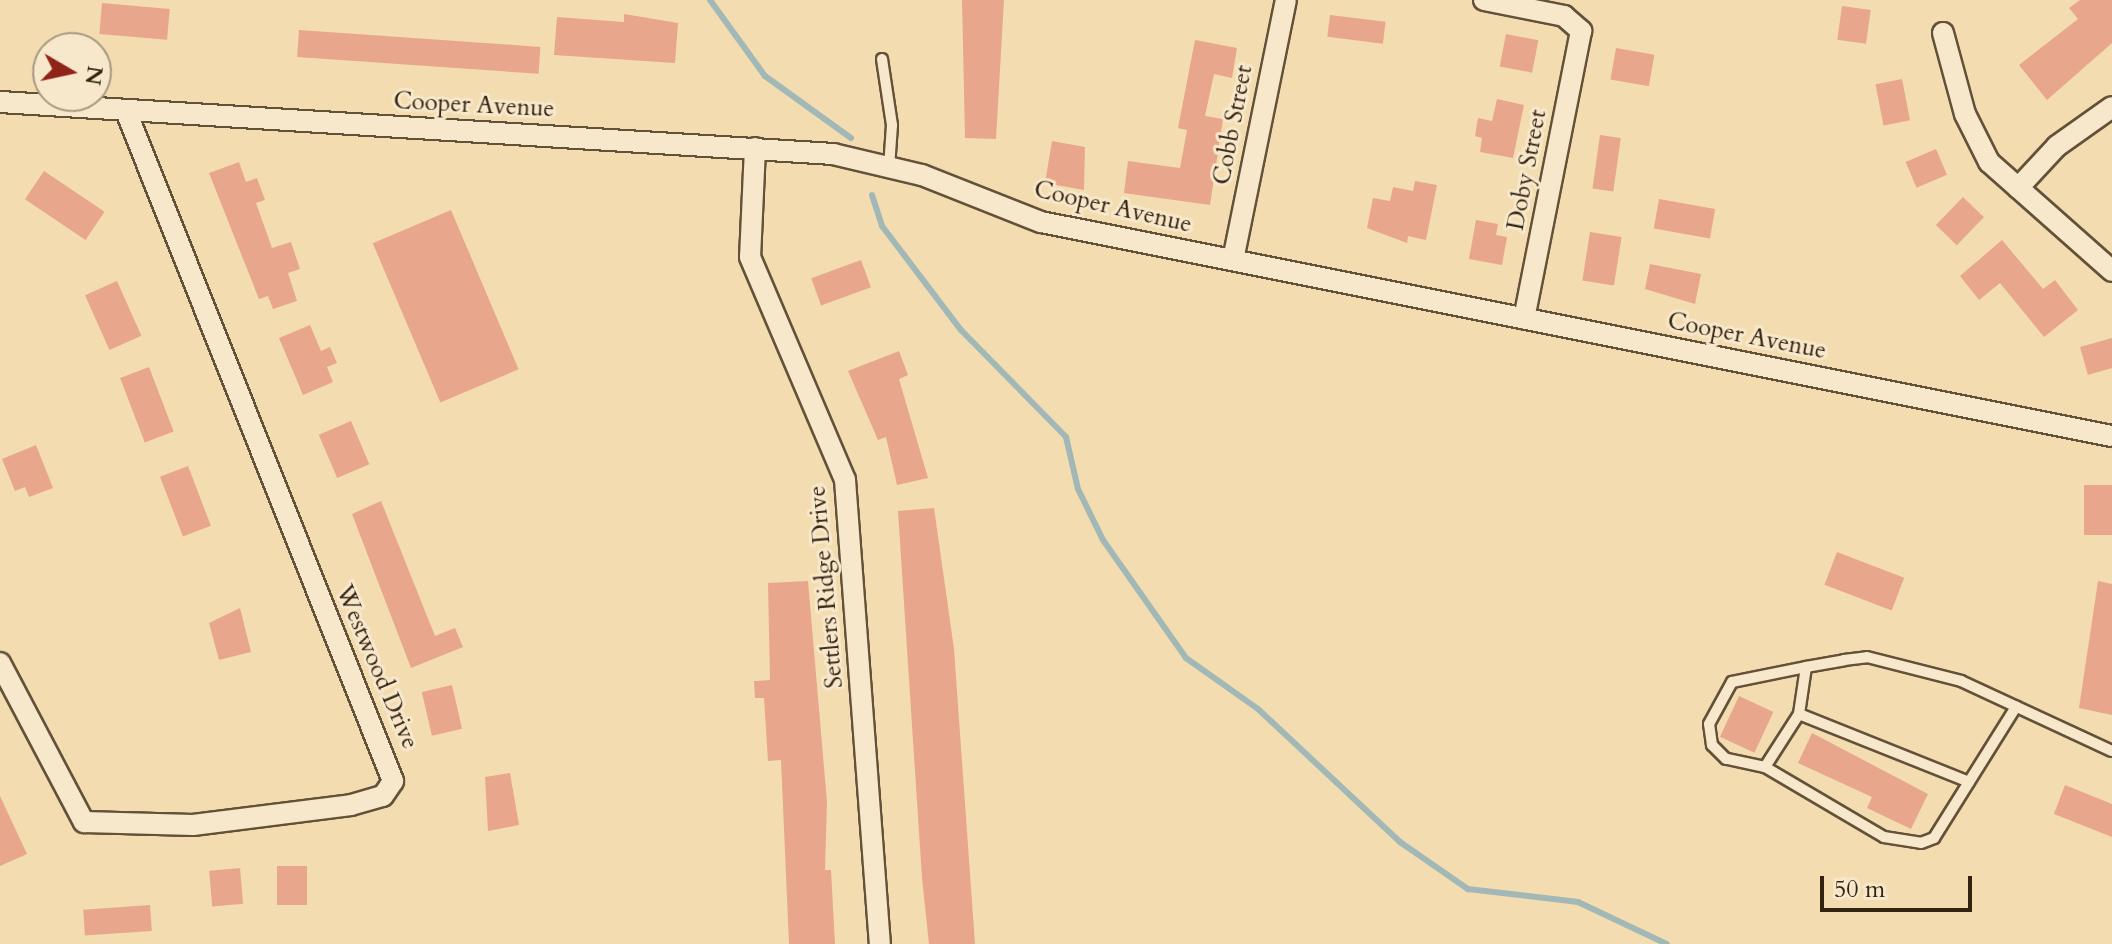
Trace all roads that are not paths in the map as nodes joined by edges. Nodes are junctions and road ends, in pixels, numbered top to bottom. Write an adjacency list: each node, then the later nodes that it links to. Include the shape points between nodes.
1 (1286, 0): 11 (street, Cobb Street)
2 (1484, 0): 13 (street, Doby Street, via 1564,16 1581,31)
3 (1943, 33): 10 (street, via 1965,114 1989,162)
4 (882, 59): 9 (lane, via 892,125)
5 (0, 102): 7 (street, Cooper Avenue)
6 (2112, 107): 10 (street, via 2057,146)
7 (126, 111): 8 (street, Cooper Avenue); 15 (street, Westwood Drive, via 393,781 383,796 335,807 193,825 84,822)
8 (755, 148): 9 (street, Cooper Avenue); 22 (street, Settlers Ridge Drive, via 750,257 845,480)
9 (889, 164): 11 (street, Cooper Avenue, via 1041,222)
10 (2018, 188): 12 (street)
11 (1233, 260): 13 (street, Cooper Avenue)
12 (2112, 271)
13 (1524, 318): 14 (street, Cooper Avenue)
14 (2112, 436)
15 (0, 663)
16 (1806, 667): 17 (lane, via 1893,660); 18 (lane); 20 (lane, via 1732,682 1709,724 1712,745 1726,759)
17 (2016, 707): 19 (lane); 21 (lane)
18 (1799, 714): 20 (lane); 21 (lane)
19 (2112, 751)
20 (1765, 767): 21 (lane, via 1906,844 1934,838)
21 (1969, 782)
22 (880, 944)

